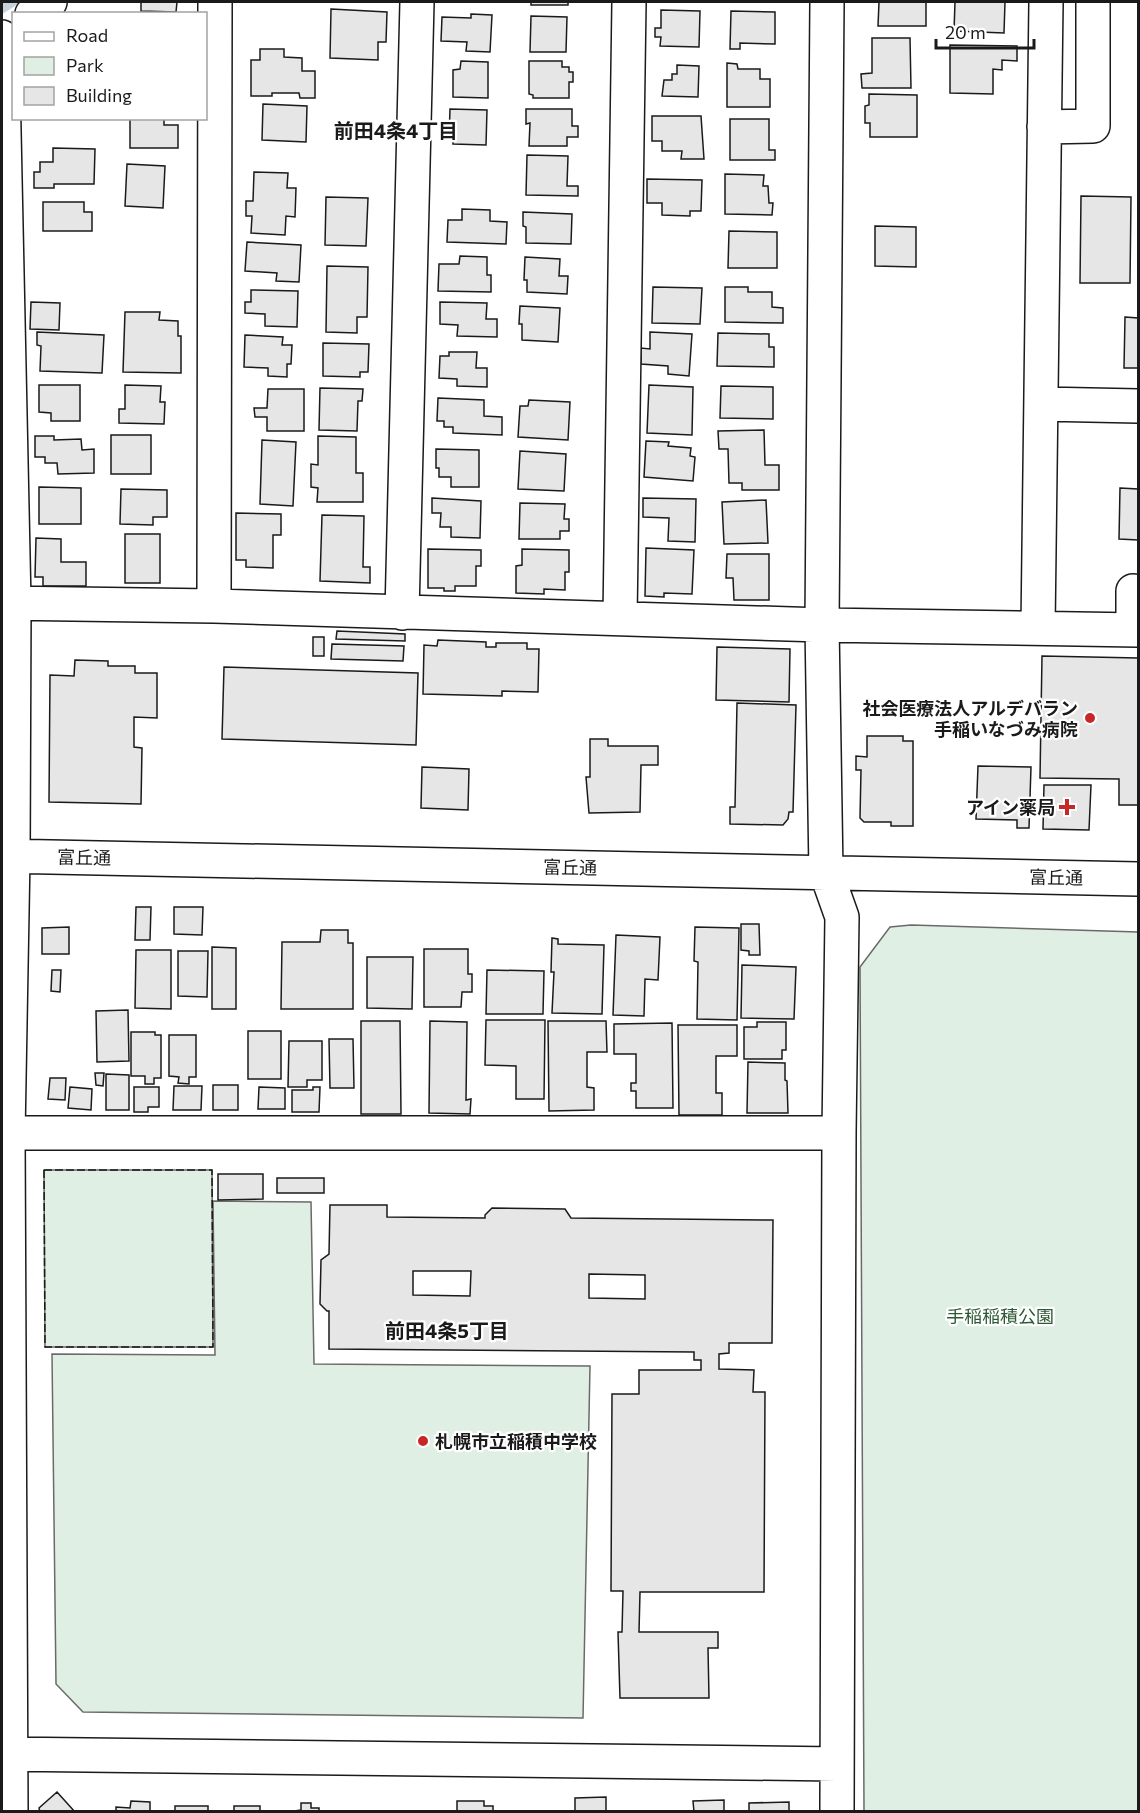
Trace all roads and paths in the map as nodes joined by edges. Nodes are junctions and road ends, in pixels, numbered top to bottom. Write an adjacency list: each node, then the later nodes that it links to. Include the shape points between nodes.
1 (50, 2): 8 (street)
2 (215, 2): 15 (street)
3 (417, 2): 16 (street)
4 (629, 2): 17 (street)
5 (827, 2): 18 (street)
6 (1046, 2): 10 (street)
7 (1093, 2): 10 (street, via 1093,126)
8 (35, 12)
9 (2, 37): 14 (street)
10 (1044, 127): 11 (street)
11 (1041, 404): 12 (street); 19 (street)
12 (1138, 406)
13 (1138, 592): 20 (street, via 1133,591)
14 (8, 603): 15 (street); 21 (street)
15 (214, 606): 16 (street)
16 (402, 613): 17 (street)
17 (620, 618): 18 (street)
18 (822, 625): 19 (street); 22 (street)
19 (1038, 628): 20 (street)
20 (1136, 630)
21 (7, 856): 22 (street, 富丘通); 25 (street)
22 (826, 872): 23 (street, 富丘通); 24 (street, via 842,917)
23 (1138, 879)
24 (839, 1133): 25 (street); 27 (street)
25 (5, 1134): 26 (street)
26 (6, 1754): 27 (street); 28 (street)
27 (837, 1764): 29 (street)
28 (11, 1812)
29 (837, 1812)

